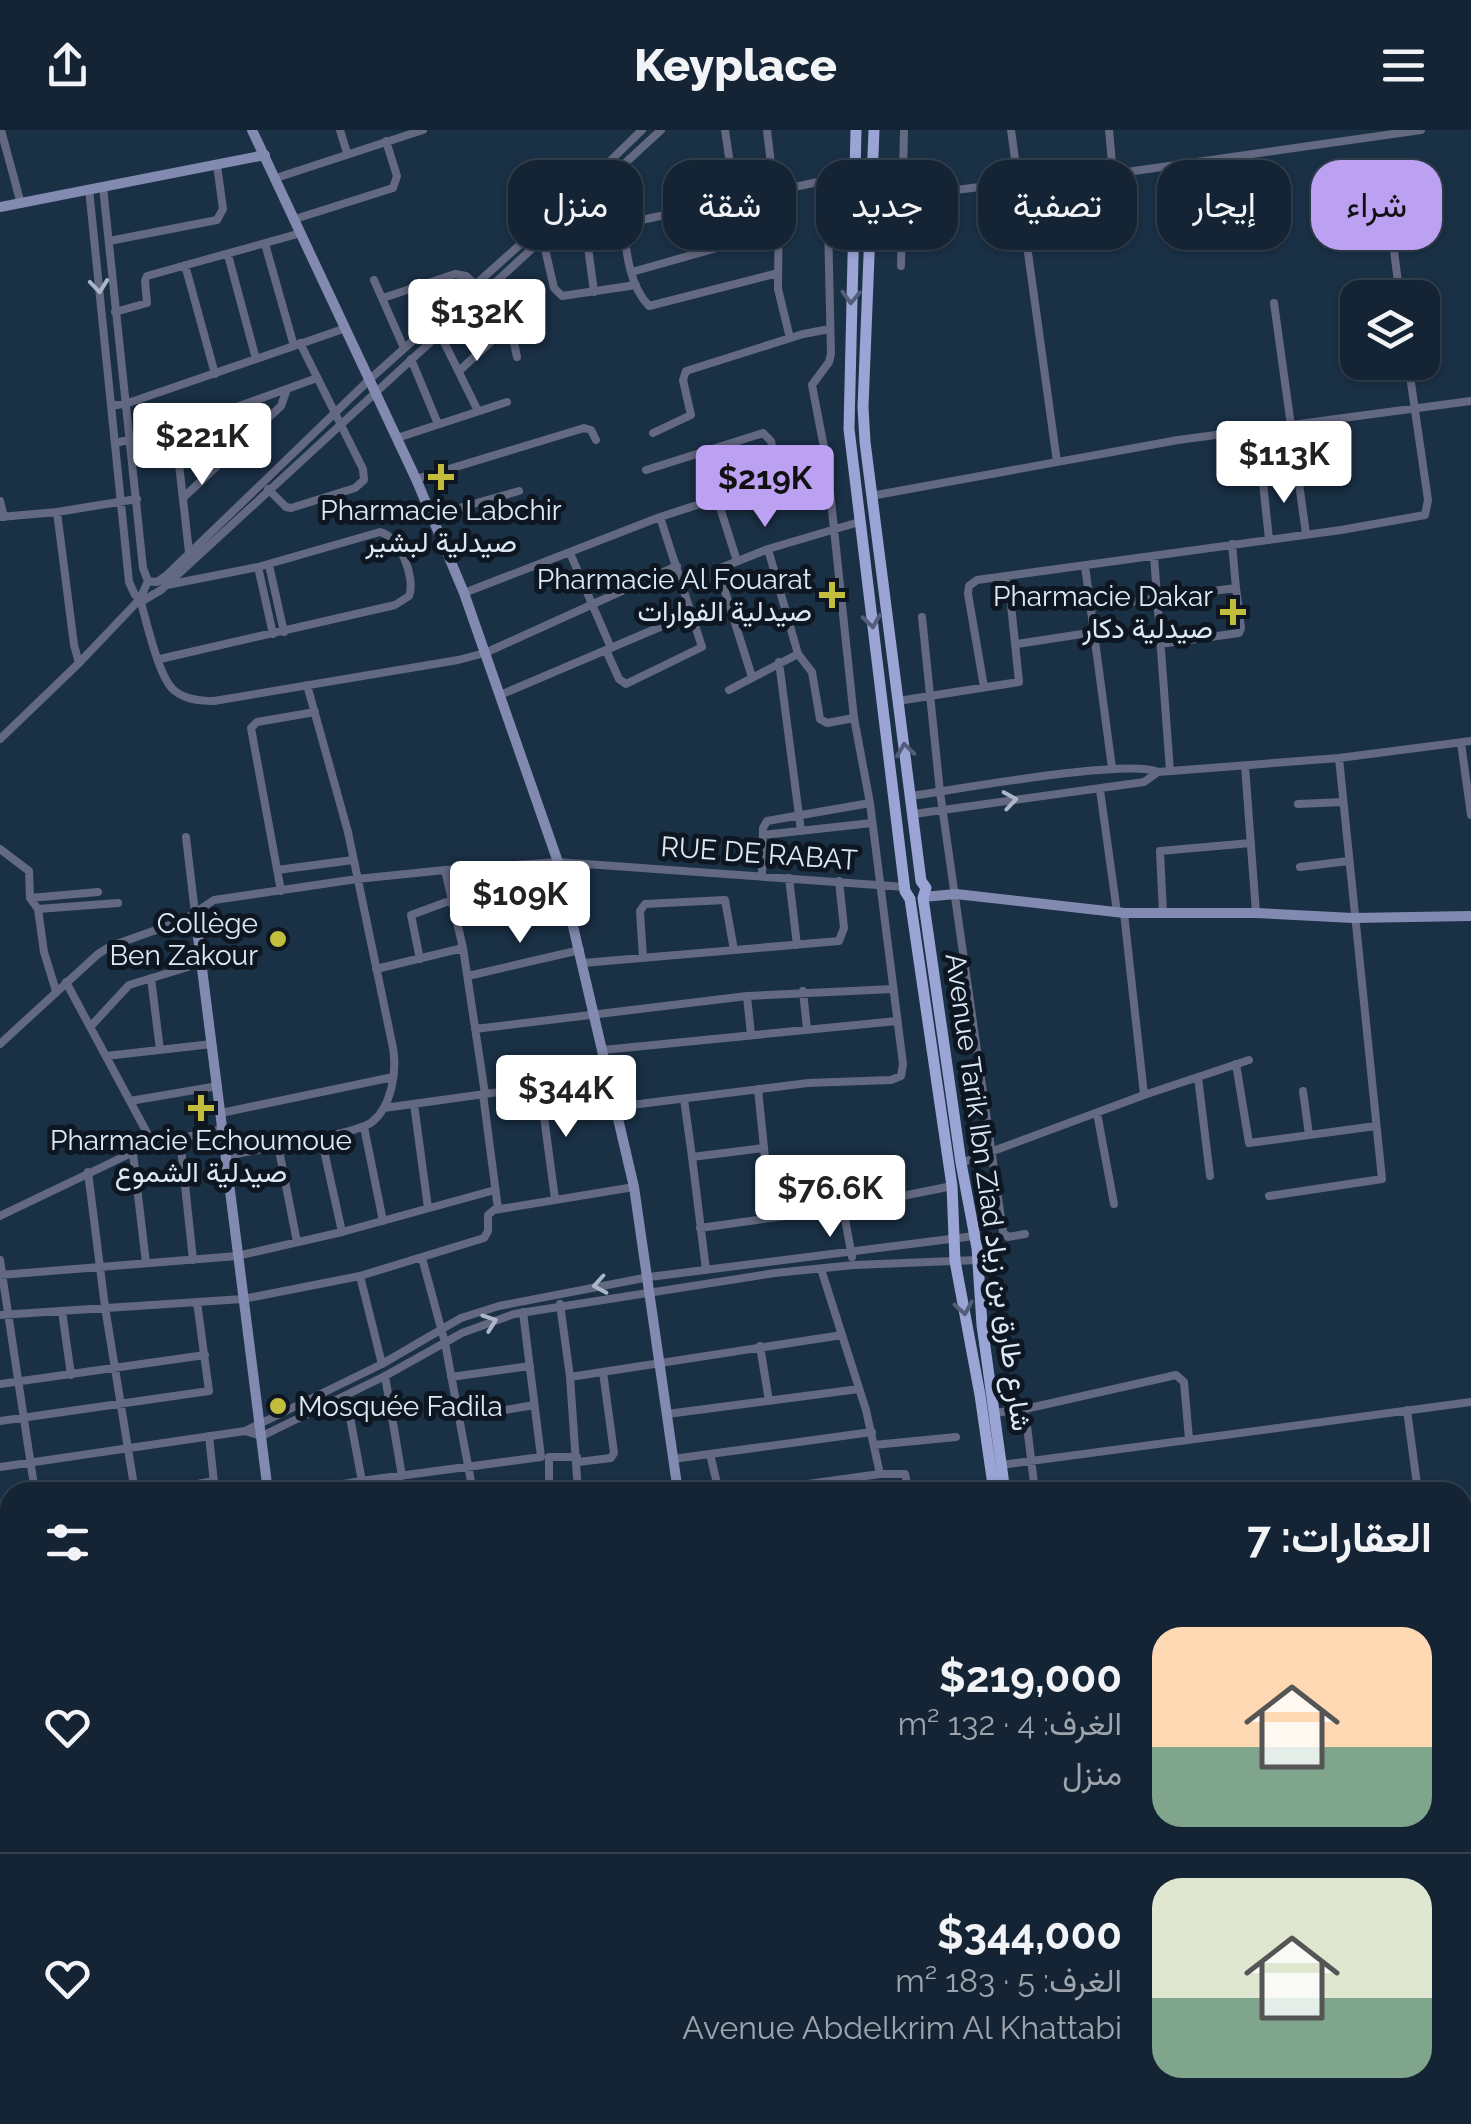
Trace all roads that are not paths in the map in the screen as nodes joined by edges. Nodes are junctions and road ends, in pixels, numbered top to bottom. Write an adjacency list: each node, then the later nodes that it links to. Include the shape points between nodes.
1 (1, 130): 32 (street)
2 (252, 130): 17 (main road)
3 (340, 130): 16 (street)
4 (422, 130): 15 (street)
5 (642, 130): 18 (street)
6 (661, 130): 19 (street)
7 (725, 130): 20 (street)
8 (767, 130): 21 (street)
9 (856, 130): 115 (main road, Avenue Tarik Ibn Ziad شارع طارق بن زياد, one-way to 115, via 848,395)
10 (874, 130): 22 (main road, Avenue Tarik Ibn Ziad شارع طارق بن زياد)
11 (904, 130): 23 (street)
12 (1011, 130): 24 (street)
13 (1109, 130): 25 (street)
14 (1421, 130): 27 (street)
15 (386, 141): 16 (street); 34 (street, via 397,176 393,188)
16 (347, 154): 28 (street)
17 (265, 155): 26 (main road); 28 (main road)
18 (611, 160)
19 (629, 160)
20 (729, 160)
21 (772, 160)
22 (873, 160)
23 (903, 160)
24 (1015, 160)
25 (1112, 160)
26 (217, 165): 30 (main road); 36 (street, via 223,209 217,220)
27 (1137, 171)
28 (276, 178): 34 (main road)
29 (796, 186): 65 (street, via 828,180)
30 (103, 187): 31 (main road); 36 (street)
31 (89, 189): 32 (main road); 83 (street, one-way to 83)
32 (22, 204): 33 (main road)
33 (0, 208)
34 (295, 219): 35 (main road)
35 (302, 233): 37 (street); 64 (main road)
36 (109, 240): 62 (street)
37 (264, 244): 49 (street); 68 (street)
38 (514, 250): 56 (street)
39 (532, 250): 59 (street)
40 (546, 250): 58 (street, via 558,294)
41 (588, 250): 58 (street)
42 (628, 250): 52 (street)
43 (710, 250): 52 (street)
44 (779, 250): 53 (street)
45 (870, 250): 105 (main road, Avenue Tarik Ibn Ziad شارع طارق بن زياد, via 864,406)
46 (901, 250): 51 (street)
47 (1027, 250): 96 (street)
48 (1394, 250): 55 (street)
49 (228, 255): 50 (street); 71 (street)
50 (185, 265): 62 (street, via 148,276 148,303); 74 (street)
51 (901, 266)
52 (632, 272): 57 (street)
53 (778, 274): 57 (street, via 657,306 646,304); 67 (street)
54 (374, 280): 60 (street)
55 (1398, 280)
56 (475, 284): 60 (street, via 454,274); 69 (street)
57 (636, 285): 58 (street)
58 (594, 292)
59 (486, 294): 63 (street); 66 (street)
60 (382, 298): 69 (street)
61 (1274, 303): 89 (street)
62 (115, 312): 82 (street)
63 (510, 324): 70 (street); 73 (street)
64 (346, 328): 68 (street); 76 (main road)
65 (830, 329): 67 (street); 97 (street, via 829,362 812,382)
66 (440, 334): 72 (street); 73 (street)
67 (790, 338): 91 (street, via 686,371 691,415)
68 (297, 344): 71 (street); 75 (street)
69 (404, 348): 76 (street)
70 (517, 357)
71 (256, 359): 74 (street)
72 (411, 359): 79 (street); 87 (street)
73 (459, 371): 85 (street)
74 (215, 374): 82 (street)
75 (317, 378): 78 (street); 86 (street)
76 (370, 380): 79 (main road); 86 (street)
77 (1410, 380): 84 (street)
78 (287, 389): 90 (street); 106 (street, via 280,406)
79 (375, 393): 88 (street); 92 (main road)
80 (1471, 401): 84 (street)
81 (507, 402): 85 (street)
82 (128, 404): 83 (street); 94 (street)
83 (111, 406): 95 (street)
84 (1414, 408): 89 (street); 117 (street, via 1425,515)
85 (478, 412): 87 (street)
86 (334, 414): 88 (street); 102 (street)
87 (438, 424): 92 (street)
88 (340, 425): 103 (street); 103 (street, via 363,469 363,483 292,508)
89 (1292, 426): 96 (street); 99 (street)
90 (175, 428): 94 (street); 106 (street)
91 (654, 433)
92 (397, 438): 101 (main road)
93 (596, 440): 101 (street, via 584,428)
94 (132, 441): 95 (street); 108 (street)
95 (115, 443): 110 (street)
96 (1057, 462): 105 (street)
97 (827, 463): 100 (street); 116 (street)
98 (646, 470): 100 (street, via 763,433)
99 (1298, 473): 117 (street); 118 (street, via 1262,483)
100 (778, 477): 107 (street)
101 (416, 479): 112 (main road)
102 (263, 482): 103 (street); 121 (street)
103 (269, 491): 131 (street)
104 (519, 491): 112 (street)
105 (871, 496): 158 (main road, Avenue Tarik Ibn Ziad شارع طارق بن زياد)
106 (184, 497): 121 (street)
107 (717, 498): 114 (street); 124 (street)
108 (137, 499): 110 (street); 130 (street)
109 (0, 501): 113 (street)
110 (122, 501): 111 (street); 134 (street, via 129,582)
111 (57, 512): 113 (street); 151 (street)
112 (432, 516): 133 (main road)
113 (2, 517)
114 (660, 517): 122 (street); 126 (street)
115 (859, 522): 116 (street); 196 (main road, Avenue Tarik Ibn Ziad شارع طارق بن زياد, one-way to 196)
116 (834, 529): 120 (street); 160 (street)
117 (1306, 534): 118 (street)
118 (1269, 539): 119 (street)
119 (1232, 544): 123 (street); 132 (street)
120 (768, 549): 124 (street); 148 (street)
121 (190, 552): 130 (street, via 162,579)
122 (570, 552): 133 (street); 137 (street)
123 (1154, 556): 127 (street); 135 (street)
124 (737, 561): 136 (street, via 718,571)
125 (269, 565): 128 (street); 141 (street); 141 (street, via 384,532 396,543 412,585 396,604)
126 (676, 566): 137 (street); 139 (street)
127 (1085, 566): 129 (street); 138 (street)
128 (258, 568): 131 (street); 143 (street)
129 (1008, 576): 144 (street); 154 (street, via 969,586)
130 (148, 582): 134 (street)
131 (167, 584): 134 (street)
132 (1236, 588): 135 (street); 145 (street, via 1239,633)
133 (464, 593): 147 (main road)
134 (140, 599): 149 (street); 151 (street)
135 (1157, 599): 138 (street); 145 (street)
136 (726, 602): 139 (street); 152 (street)
137 (592, 603): 146 (street); 147 (street)
138 (1091, 606): 142 (street)
139 (692, 613): 146 (street); 146 (street, via 702,648 631,684 619,679)
140 (922, 617): 157 (street)
141 (284, 632): 143 (street)
142 (1094, 632): 144 (street); 165 (street)
143 (272, 634): 149 (street)
144 (1018, 644): 154 (street, via 1020,682)
145 (1160, 644): 166 (street)
146 (609, 649): 156 (street)
147 (484, 652): 153 (street); 156 (main road)
148 (798, 654): 150 (street); 160 (street, via 812,672 820,720)
149 (160, 659): 153 (street, via 170,688 196,700)
150 (780, 662): 152 (street); 176 (street)
151 (80, 663): 161 (street)
152 (752, 678): 155 (street)
153 (308, 685): 159 (street)
154 (984, 687): 157 (street)
155 (729, 690)
156 (500, 696): 186 (main road)
157 (928, 696): 158 (street); 169 (street)
158 (898, 702): 170 (main road, Avenue Tarik Ibn Ziad شارع طارق بن زياد, one-way to 158)
159 (315, 712): 184 (street); 189 (street, via 251,728)
160 (854, 718): 172 (street)
161 (0, 739)
162 (1466, 742): 163 (street); 177 (street)
163 (1339, 758): 164 (street); 171 (street)
164 (1245, 766): 166 (street); 182 (street)
165 (1112, 768): 167 (street); 169 (street)
166 (1170, 771): 167 (street)
167 (1158, 772): 168 (street, via 1144,782)
168 (1100, 790): 174 (street, one-way to 168); 205 (street)
169 (940, 792): 170 (street); 174 (street)
170 (911, 796): 175 (main road, Avenue Tarik Ibn Ziad شارع طارق بن زياد)
171 (1343, 802): 173 (street); 185 (street)
172 (870, 803): 176 (street); 178 (street)
173 (1298, 804)
174 (944, 810): 175 (street); 199 (street)
175 (914, 814): 196 (main road, Avenue Tarik Ibn Ziad شارع طارق بن زياد)
176 (799, 815): 179 (street); 180 (street, via 767,821)
177 (1471, 815)
178 (872, 823): 179 (street); 195 (street)
179 (801, 831): 180 (street)
180 (763, 835): 191 (street)
181 (186, 837): 204 (street)
182 (1251, 842): 206 (street, via 1160,851); 207 (street)
183 (0, 849): 200 (street, via 29,871)
184 (353, 860): 189 (street); 193 (street)
185 (1348, 861): 188 (street); 210 (street)
186 (558, 862): 187 (street, RUE DE RABAT); 191 (street, RUE DE RABAT); 213 (main road)
187 (514, 865): 190 (street, RUE DE RABAT); 208 (street)
188 (1300, 867)
189 (278, 870): 197 (street)
190 (446, 870): 193 (street, RUE DE RABAT); 201 (street)
191 (762, 876): 192 (street, RUE DE RABAT)
192 (789, 878): 194 (street, RUE DE RABAT); 211 (street)
193 (357, 879): 197 (street, RUE DE RABAT); 219 (street)
194 (840, 882): 195 (street, RUE DE RABAT); 211 (street, via 842,939)
195 (882, 885): 196 (street, RUE DE RABAT); 223 (street)
196 (916, 890): 199 (main road); 269 (main road, Avenue Tarik Ibn Ziad شارع طارق بن زياد); 274 (main road, Avenue Tarik Ibn Ziad شارع طارق بن زياد)
197 (281, 891): 204 (street, RUE DE RABAT, via 214,900)
198 (98, 892): 200 (street)
199 (954, 894): 205 (main road); 265 (street)
200 (30, 898): 203 (street)
201 (452, 900): 212 (street); 215 (street, via 410,915)
202 (118, 903): 203 (street)
203 (38, 910): 224 (street)
204 (195, 913): 217 (main road); 222 (street, RUE DE RABAT, via 111,946)
205 (1120, 913): 206 (main road); 248 (street)
206 (1163, 913): 207 (main road)
207 (1256, 913): 210 (main road)
208 (525, 916)
209 (1471, 916): 210 (main road)
210 (1353, 918): 256 (street)
211 (797, 945): 214 (street)
212 (463, 948): 215 (street); 220 (street)
213 (580, 950): 218 (main road); 220 (street)
214 (734, 950): 216 (street); 216 (street, via 725,900 645,904)
215 (420, 958): 219 (street)
216 (643, 958): 218 (street)
217 (201, 963): 221 (street); 234 (main road)
218 (583, 963): 227 (main road)
219 (376, 969): 241 (street)
220 (468, 976): 230 (street)
221 (151, 978): 229 (street, via 125,988); 235 (street)
222 (66, 982): 224 (street, RUE DE RABAT); 229 (street)
223 (894, 989): 225 (street); 228 (street)
224 (56, 991): 233 (street, RUE DE RABAT)
225 (803, 992): 226 (street); 231 (street)
226 (747, 996): 227 (street); 232 (street)
227 (593, 1012): 230 (street); 236 (main road)
228 (897, 1021): 231 (street); 245 (street, via 903,1064 897,1078)
229 (91, 1026): 237 (street)
230 (475, 1029): 247 (street)
231 (807, 1029): 232 (street)
232 (751, 1035): 236 (street)
233 (0, 1044)
234 (212, 1044): 235 (street); 243 (main road)
235 (160, 1050): 237 (street)
236 (603, 1050): 240 (main road)
237 (106, 1056): 250 (street)
238 (1250, 1060): 239 (street)
239 (1236, 1064): 242 (street); 259 (street, via 1250,1143)
240 (608, 1076): 244 (street); 252 (main road)
241 (393, 1077): 253 (street); 254 (street)
242 (1198, 1077): 248 (street); 272 (street)
243 (218, 1086): 250 (street); 254 (main road)
244 (540, 1086): 247 (street); 277 (street)
245 (758, 1089): 249 (street); 264 (street)
246 (1303, 1091): 259 (street)
247 (484, 1094): 251 (street); 275 (street)
248 (1144, 1094): 255 (street)
249 (684, 1099): 252 (street); 268 (street)
250 (130, 1101): 262 (street)
251 (414, 1104): 253 (street); 279 (street)
252 (616, 1107): 273 (main road)
253 (384, 1108): 257 (street)
254 (221, 1113): 258 (main road)
255 (1097, 1113): 265 (street); 278 (street)
256 (1376, 1126): 259 (street); 276 (street, via 1382,1179)
257 (364, 1127): 260 (street); 283 (street)
258 (222, 1129): 261 (street); 267 (main road)
259 (1309, 1135)
260 (321, 1137): 263 (street); 285 (street)
261 (180, 1138): 262 (street); 294 (street)
262 (153, 1144): 266 (street)
263 (278, 1145): 267 (street); 289 (street)
264 (764, 1148): 268 (street); 270 (street)
265 (992, 1150): 269 (street); 286 (street, via 1002,1232)
266 (133, 1153): 271 (street); 297 (street)
267 (226, 1156): 291 (main road)
268 (692, 1156): 284 (street)
269 (960, 1163): 287 (main road, Avenue Tarik Ibn Ziad شارع طارق بن زياد)
270 (766, 1168)
271 (88, 1172): 282 (street); 299 (street)
272 (1210, 1176)
273 (634, 1186): 277 (street); 304 (main road)
274 (952, 1186): 280 (street); 288 (main road, Avenue Tarik Ibn Ziad شارع طارق بن زياد)
275 (495, 1190): 279 (street); 281 (street)
276 (1269, 1196)
277 (555, 1199): 281 (street)
278 (1114, 1204)
279 (428, 1208): 283 (street)
280 (844, 1208): 284 (street); 290 (street)
281 (498, 1209): 292 (street, via 488,1215 484,1238)
282 (0, 1216)
283 (383, 1220): 285 (street)
284 (700, 1228): 301 (street)
285 (342, 1232): 289 (street)
286 (1025, 1234)
287 (974, 1236): 288 (street); 295 (main road, Avenue Tarik Ibn Ziad شارع طارق بن زياد)
288 (954, 1238): 290 (street); 296 (main road, Avenue Tarik Ibn Ziad شارع طارق بن زياد)
289 (297, 1242): 291 (street)
290 (851, 1253): 298 (street); 301 (street)
291 (236, 1256): 294 (street); 306 (main road)
292 (422, 1258): 303 (street); 313 (street)
293 (0, 1260): 302 (street)
294 (193, 1260): 297 (street)
295 (978, 1260): 296 (street); 339 (main road, Avenue Tarik Ibn Ziad شارع طارق بن زياد)
296 (955, 1261): 298 (street); 377 (main road, Avenue Tarik Ibn Ziad شارع طارق بن زياد, one-way to 377)
297 (146, 1263): 299 (street)
298 (854, 1265): 300 (street)
299 (100, 1266): 302 (street); 309 (street)
300 (821, 1269): 305 (street); 314 (street)
301 (706, 1270): 304 (street)
302 (1, 1275): 312 (street)
303 (360, 1276): 306 (street); 321 (street)
304 (649, 1277): 305 (main road); 313 (street, one-way to 313, via 498,1306)
305 (651, 1290): 308 (street); 320 (main road)
306 (243, 1299): 307 (street); 344 (main road)
307 (198, 1302): 309 (street); 319 (street)
308 (560, 1304): 311 (street); 328 (street)
309 (106, 1308): 310 (street); 323 (street)
310 (62, 1311): 312 (street); 325 (street)
311 (523, 1312): 316 (street, one-way to 311); 322 (street)
312 (4, 1315): 315 (street)
313 (442, 1329): 316 (street); 321 (street)
314 (842, 1335): 318 (street); 331 (street)
315 (12, 1342): 317 (street); 329 (street)
316 (445, 1343): 326 (street); 327 (street)
317 (0, 1344)
318 (760, 1346): 320 (street); 333 (street)
319 (205, 1355): 323 (street); 335 (street, via 210,1390)
320 (660, 1362): 324 (street); 340 (main road)
321 (382, 1364): 344 (street)
322 (530, 1366): 327 (street); 336 (street)
323 (114, 1368): 325 (street); 335 (street)
324 (603, 1372): 328 (street); 355 (street, via 613,1456)
325 (71, 1374): 329 (street)
326 (385, 1376): 332 (street); 363 (street)
327 (451, 1377): 342 (street)
328 (570, 1378): 355 (street)
329 (17, 1381): 330 (street); 341 (street)
330 (0, 1384)
331 (860, 1389): 333 (street); 346 (street)
332 (346, 1396): 348 (street); 364 (street)
333 (769, 1401): 340 (street)
334 (1471, 1402): 338 (street)
335 (120, 1404): 341 (street); 352 (street)
336 (534, 1404): 342 (street); 354 (street)
337 (1025, 1409): 339 (street); 350 (street, via 1176,1375 1184,1382); 357 (street)
338 (1407, 1410): 350 (street); 380 (street)
339 (994, 1413): 359 (main road, Avenue Tarik Ibn Ziad شارع طارق بن زياد)
340 (668, 1414): 356 (main road)
341 (22, 1418): 343 (street); 358 (street)
342 (459, 1418): 360 (street)
343 (0, 1421)
344 (260, 1422): 345 (street); 348 (main road)
345 (245, 1431): 347 (street); 348 (street)
346 (872, 1432): 351 (street); 353 (street)
347 (208, 1436): 352 (street); 367 (street)
348 (262, 1436): 368 (main road)
349 (956, 1437): 351 (street)
350 (1189, 1438): 357 (street)
351 (874, 1445): 362 (street)
352 (126, 1448): 358 (street); 366 (street)
353 (710, 1454): 356 (street); 374 (street)
354 (545, 1457): 355 (street); 360 (street); 371 (street)
355 (578, 1459): 372 (street)
356 (673, 1459): 373 (main road)
357 (1031, 1461): 359 (street); 379 (street)
358 (30, 1462): 361 (street); 365 (street)
359 (1000, 1465): 378 (main road, Avenue Tarik Ibn Ziad شارع طارق بن زياد)
360 (468, 1466): 363 (street); 370 (street)
361 (0, 1467)
362 (880, 1474): 375 (street); 376 (street, via 905,1474)
363 (402, 1476): 364 (street)
364 (362, 1480): 369 (street)
365 (34, 1482)
366 (133, 1482)
367 (214, 1482)
368 (267, 1482)
369 (351, 1482)
370 (471, 1482)
371 (548, 1482)
372 (578, 1482)
373 (676, 1482)
374 (717, 1482)
375 (822, 1482)
376 (907, 1482)
377 (993, 1482)
378 (1003, 1482)
379 (1034, 1482)
380 (1417, 1482)

